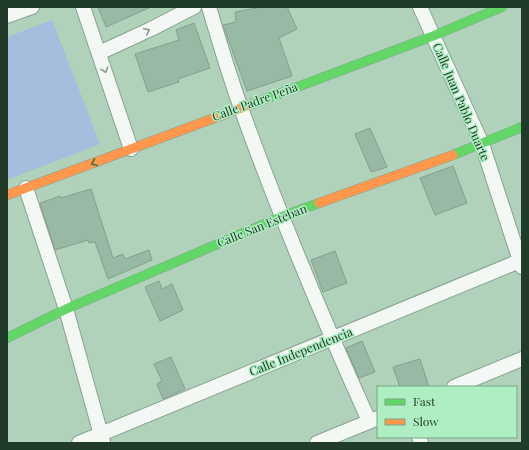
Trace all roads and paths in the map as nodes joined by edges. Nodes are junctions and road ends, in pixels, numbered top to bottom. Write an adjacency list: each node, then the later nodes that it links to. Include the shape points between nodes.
1 (32, 7): 7 (street)
2 (83, 7): 9 (street)
3 (194, 7): 9 (street, one-way to 3)
4 (209, 7): 10 (street)
5 (420, 7): 8 (street, Calle Juan Pablo Duarte)
6 (502, 7): 8 (street, Calle Padre Peña)
7 (7, 16)
8 (432, 36): 10 (street, Calle Padre Peña); 12 (street, Calle Juan Pablo Duarte)
9 (99, 53): 13 (street, one-way to 13)
10 (241, 107): 13 (street, Calle Padre Peña); 16 (street)
11 (522, 127): 12 (street, Calle San Esteban)
12 (482, 144): 16 (street, Calle San Esteban); 17 (street, Calle Juan Pablo Duarte)
13 (131, 149): 14 (street, Calle Padre Peña, one-way to 14)
14 (26, 188): 15 (street, Calle Padre Peña); 18 (street)
15 (7, 195)
16 (283, 216): 18 (street, Calle San Esteban); 20 (street)
17 (521, 262): 20 (street, Calle Independencia)
18 (66, 309): 19 (street, Calle San Esteban); 24 (street)
19 (7, 338)
20 (332, 339): 23 (street); 24 (street, Calle Independencia)
21 (522, 359): 22 (street)
22 (456, 386)
23 (374, 420): 26 (street)
24 (102, 439): 25 (street, Calle Independencia)
25 (79, 443)
26 (317, 443)

